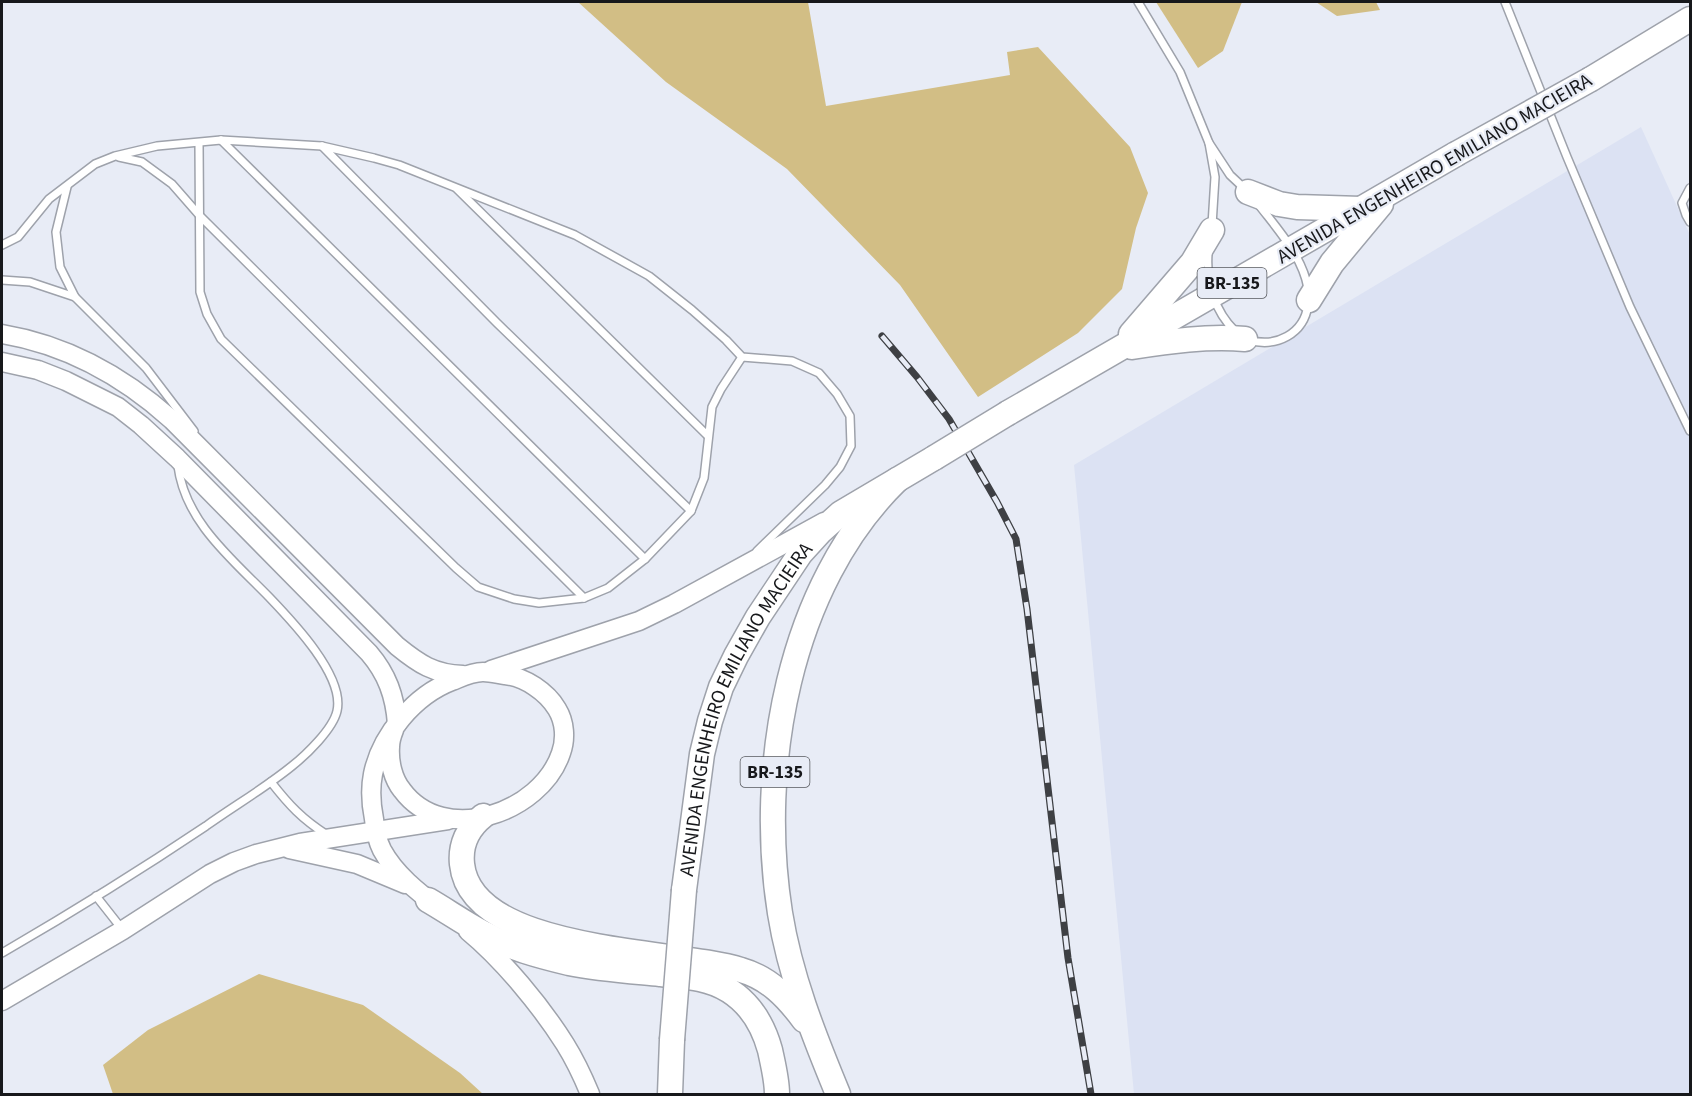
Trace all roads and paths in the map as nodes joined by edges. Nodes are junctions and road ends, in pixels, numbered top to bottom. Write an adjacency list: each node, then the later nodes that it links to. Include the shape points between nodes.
1 (1138, 2): 6 (lane, via 1180,72)
2 (1505, 2): 29 (lane, via 1630,307)
3 (1690, 19): 13 (highway, AVENIDA ENGENHEIRO EMILIANO MACIEIRA / BR-135, bridge)
4 (221, 140): 5 (lane); 7 (lane); 36 (lane)
5 (199, 143): 8 (lane, via 157,146); 15 (lane)
6 (1209, 143): 12 (lane, via 1230,175); 17 (lane, via 1215,177)
7 (321, 146): 10 (lane, via 399,165); 34 (lane)
8 (115, 156): 9 (lane, via 95,164); 15 (lane, via 142,162 172,184)
9 (67, 187): 18 (lane, via 49,199 18,237); 22 (lane, via 56,232 60,267)
10 (455, 187): 27 (lane, via 576,235 649,276); 30 (lane)
11 (1690, 188): 16 (lane, via 1682,203)
12 (1248, 192): 14 (highway, via 1297,207); 19 (lane)
13 (1390, 192): 14 (highway, AVENIDA ENGENHEIRO EMILIANO MACIEIRA / BR-135); 23 (highway, via 1332,263)
14 (1361, 209): 19 (highway, AVENIDA ENGENHEIRO EMILIANO MACIEIRA / BR-135)
15 (201, 216): 38 (lane); 38 (lane, via 200,292 221,339 240,358 478,586 514,599 540,603)
16 (1690, 222)
17 (1212, 230): 21 (lane, via 1208,264); 26 (highway, via 1193,262)
18 (2, 246)
19 (1292, 249): 21 (highway, AVENIDA ENGENHEIRO EMILIANO MACIEIRA / BR-135); 23 (lane, via 1306,279)
20 (2, 280): 22 (lane, via 30,282)
21 (1213, 294): 25 (lane, via 1225,322); 26 (highway, AVENIDA ENGENHEIRO EMILIANO MACIEIRA / BR-135)
22 (75, 297): 33 (lane, via 146,368)
23 (1309, 300): 25 (lane, via 1304,320 1285,339 1259,343)
24 (2, 334): 33 (street, via 59,349 122,380 172,420)
25 (1245, 339): 26 (highway, via 1179,339)
26 (1118, 350): 32 (highway, AVENIDA ENGENHEIRO EMILIANO MACIEIRA / BR-135, bridge)
27 (742, 357): 30 (lane, via 712,407); 37 (lane, via 792,361 819,374 850,416 851,432 851,446 840,467)
28 (2, 362): 31 (street, via 38,370 118,407)
29 (1690, 431)
30 (708, 436): 34 (lane, via 704,478)
31 (177, 458): 40 (street, via 369,652 391,689); 41 (lane, via 180,481 199,521 310,644 322,659 337,692 338,710 332,725)
32 (897, 480): 35 (highway, AVENIDA ENGENHEIRO EMILIANO MACIEIRA / BR-135); 52 (highway, AVENIDA ENGENHEIRO EMILIANO MACIEIRA / BR-135, via 858,524 828,572 790,675 779,736 772,815 777,891 792,968)
33 (234, 482): 39 (street, via 413,659 446,674)
34 (691, 511): 36 (lane)
35 (841, 513): 37 (street); 54 (highway, AVENIDA ENGENHEIRO EMILIANO MACIEIRA / BR-135, bridge, via 801,554 758,617 721,687 710,721 684,890)
36 (645, 559): 38 (lane, via 608,588)
37 (743, 565): 39 (street, via 639,621)
38 (584, 598)
39 (475, 673): 40 (street, via 430,692); 42 (street, via 509,675 535,687 555,706 564,730 558,762 539,787 510,808)
40 (395, 727): 43 (street, via 390,762 400,787 408,798 429,812); 44 (street, via 373,774)
41 (271, 782): 45 (lane, via 304,820); 47 (lane)
42 (483, 816): 43 (street); 52 (highway, via 471,826 462,866 468,886 496,914 539,933 570,940 740,969 778,990)
43 (457, 819): 44 (street)
44 (375, 832): 45 (street); 48 (street, via 395,868)
45 (329, 837): 46 (street)
46 (278, 847): 48 (street, via 357,864 404,884); 49 (street, via 210,874)
47 (96, 897): 49 (lane); 50 (lane)
48 (428, 900): 53 (street, via 471,933 525,990 566,1044); 55 (highway, via 484,934 543,956 596,968 700,979 732,992 751,1009 766,1035)
49 (123, 930): 51 (street)
50 (2, 953)
51 (2, 1001)
52 (813, 1031): 56 (highway, AVENIDA ENGENHEIRO EMILIANO MACIEIRA / BR-135)
53 (590, 1095)
54 (670, 1095)
55 (777, 1095)
56 (838, 1095)

